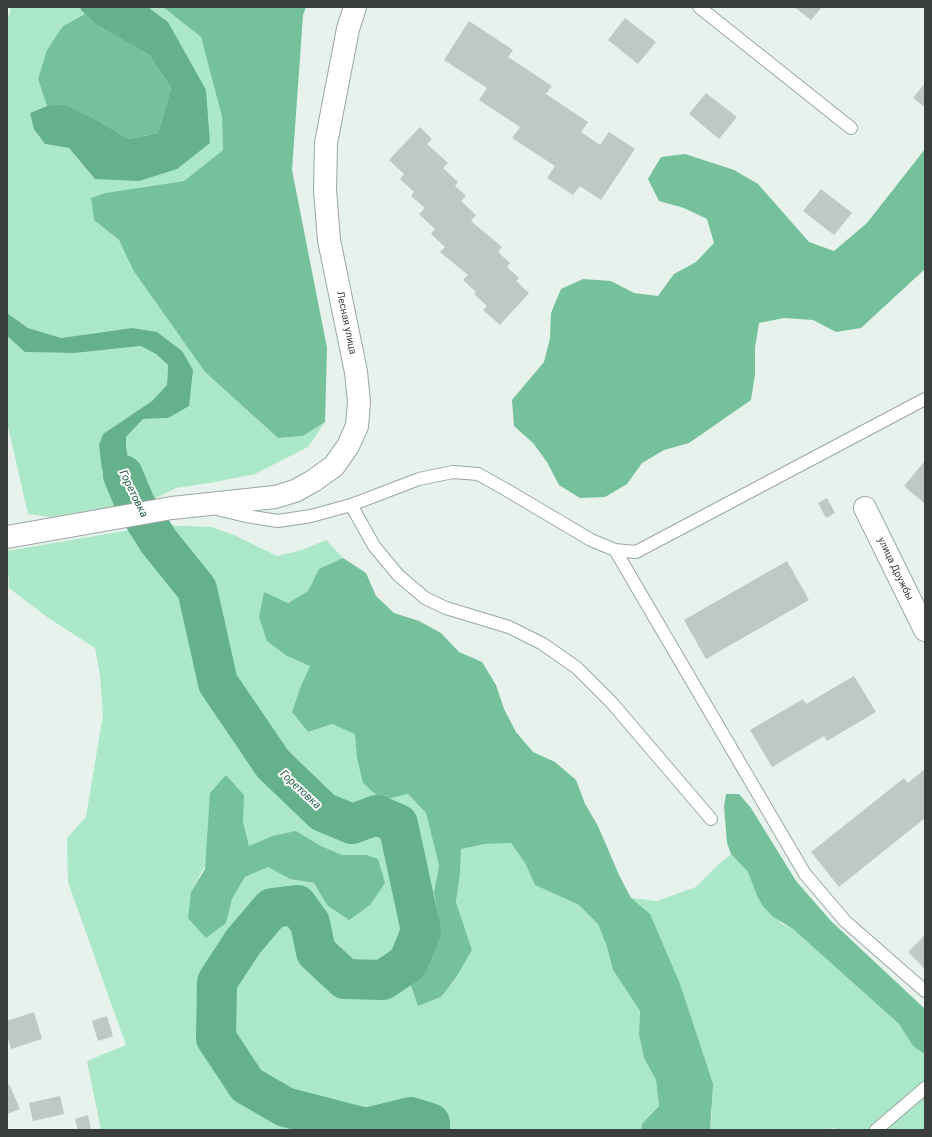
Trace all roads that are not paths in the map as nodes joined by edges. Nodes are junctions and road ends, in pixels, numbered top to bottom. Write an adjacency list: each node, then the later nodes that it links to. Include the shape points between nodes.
1 (355, 7): 5 (street, Лесная улица, via 348,29 326,143 325,190 329,240 356,372 359,402 357,426 348,446 334,466 295,491 275,497)
2 (699, 7): 3 (lane)
3 (851, 128)
4 (925, 399): 9 (lane, via 656,543 636,552)
5 (202, 505): 6 (lane, via 278,521 311,516); 8 (street, Лесная улица)
6 (351, 505): 9 (lane, via 419,479 453,472 478,474 591,540); 11 (lane, via 374,546 398,575 425,598 446,608 509,627 543,644 577,668 612,703)
7 (865, 508): 10 (street, улица Дружбы)
8 (7, 537)
9 (615, 550): 12 (lane, via 805,874 845,920)
10 (925, 630)
11 (711, 819)
12 (925, 991)
13 (925, 1088): 14 (lane)
14 (876, 1130)

